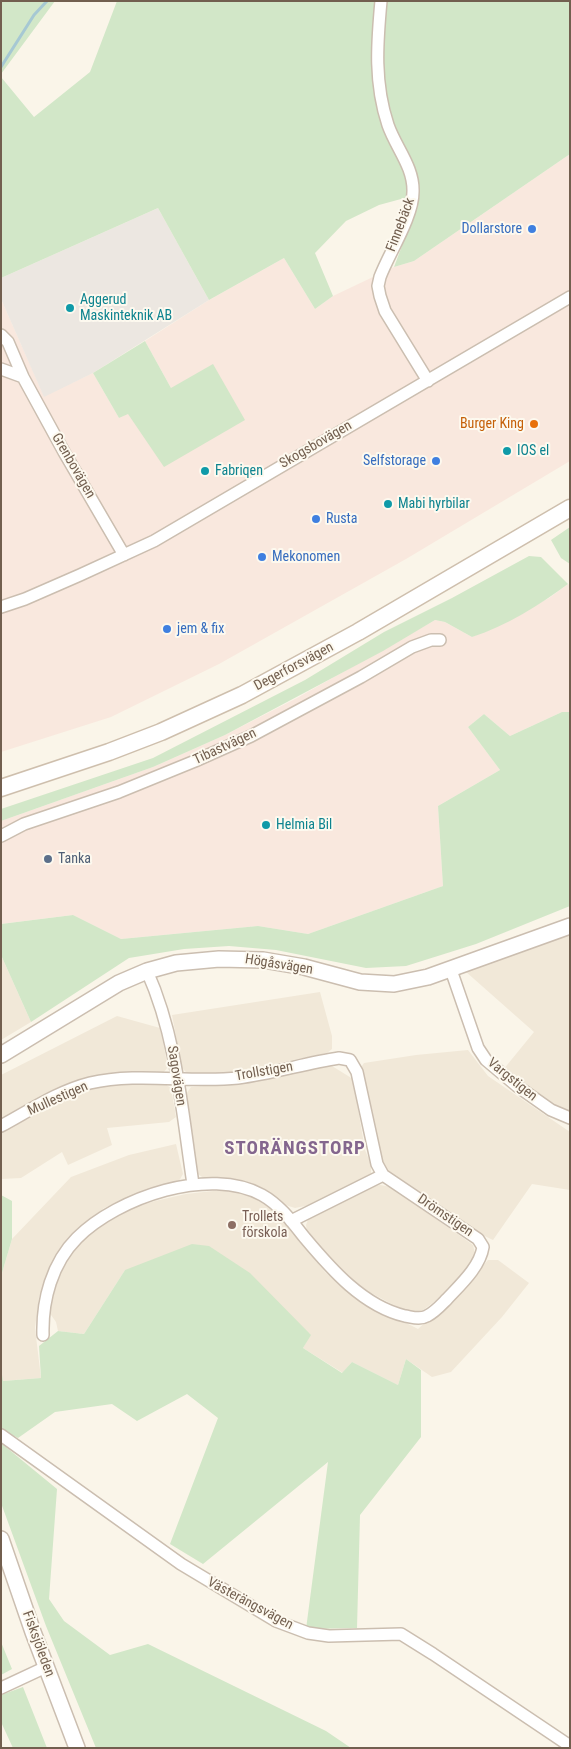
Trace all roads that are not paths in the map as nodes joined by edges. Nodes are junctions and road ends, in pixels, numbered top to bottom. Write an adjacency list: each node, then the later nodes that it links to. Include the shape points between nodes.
1 (382, 1): 6 (street, Finnebäck, via 377,66 383,108 413,180 414,194 378,286 385,311)
2 (570, 297): 6 (street, Skogsbovägen)
3 (1, 335): 5 (street, Grenbovägen, via 8,342)
4 (1, 370): 5 (street)
5 (23, 376): 8 (street, Grenbovägen)
6 (428, 381): 8 (street, Skogsbovägen, via 216,506)
7 (570, 508): 11 (main road, Degerforsvägen, via 358,632 242,694 161,732)
8 (124, 555): 9 (street, Skogsbovägen)
9 (1, 607)
10 (440, 640): 12 (street, Tibastvägen, via 412,647 251,736 119,792 24,824)
11 (1, 788)
12 (1, 836)
13 (570, 926): 14 (street, Högåsvägen)
14 (451, 970): 15 (street, Högåsvägen, via 394,984 360,982 286,963 245,959 176,963); 18 (street, Vargstigen, via 477,1044 486,1060 551,1110)
15 (148, 971): 16 (street, Högåsvägen, via 119,983); 17 (street, Sagovägen, via 168,1030)
16 (1, 1055)
17 (177, 1079): 19 (street, Mullestigen, via 91,1083 56,1096); 20 (street, Trollstigen, via 240,1078 332,1059 350,1060 356,1072 376,1164); 21 (street, Sagovägen)
18 (570, 1118)
19 (1, 1126)
20 (383, 1175): 22 (street); 22 (street, Drömstigen, via 478,1239 483,1247 482,1256 462,1283 426,1317 400,1314 360,1293 336,1273)
21 (193, 1184): 22 (street, Drömstigen, via 236,1185 250,1190 277,1206); 23 (street, Drömstigen, via 126,1205 100,1219 77,1238 54,1273 45,1297)
22 (291, 1221)
23 (43, 1335)
24 (1, 1435): 28 (street, Västerängsvägen, via 181,1564 276,1621 308,1633 329,1636 401,1634)
25 (1, 1540): 26 (street, Fisksjöleden)
26 (46, 1667): 27 (street); 29 (street, Fisksjöleden)
27 (1, 1688)
28 (570, 1746)
29 (77, 1748)

